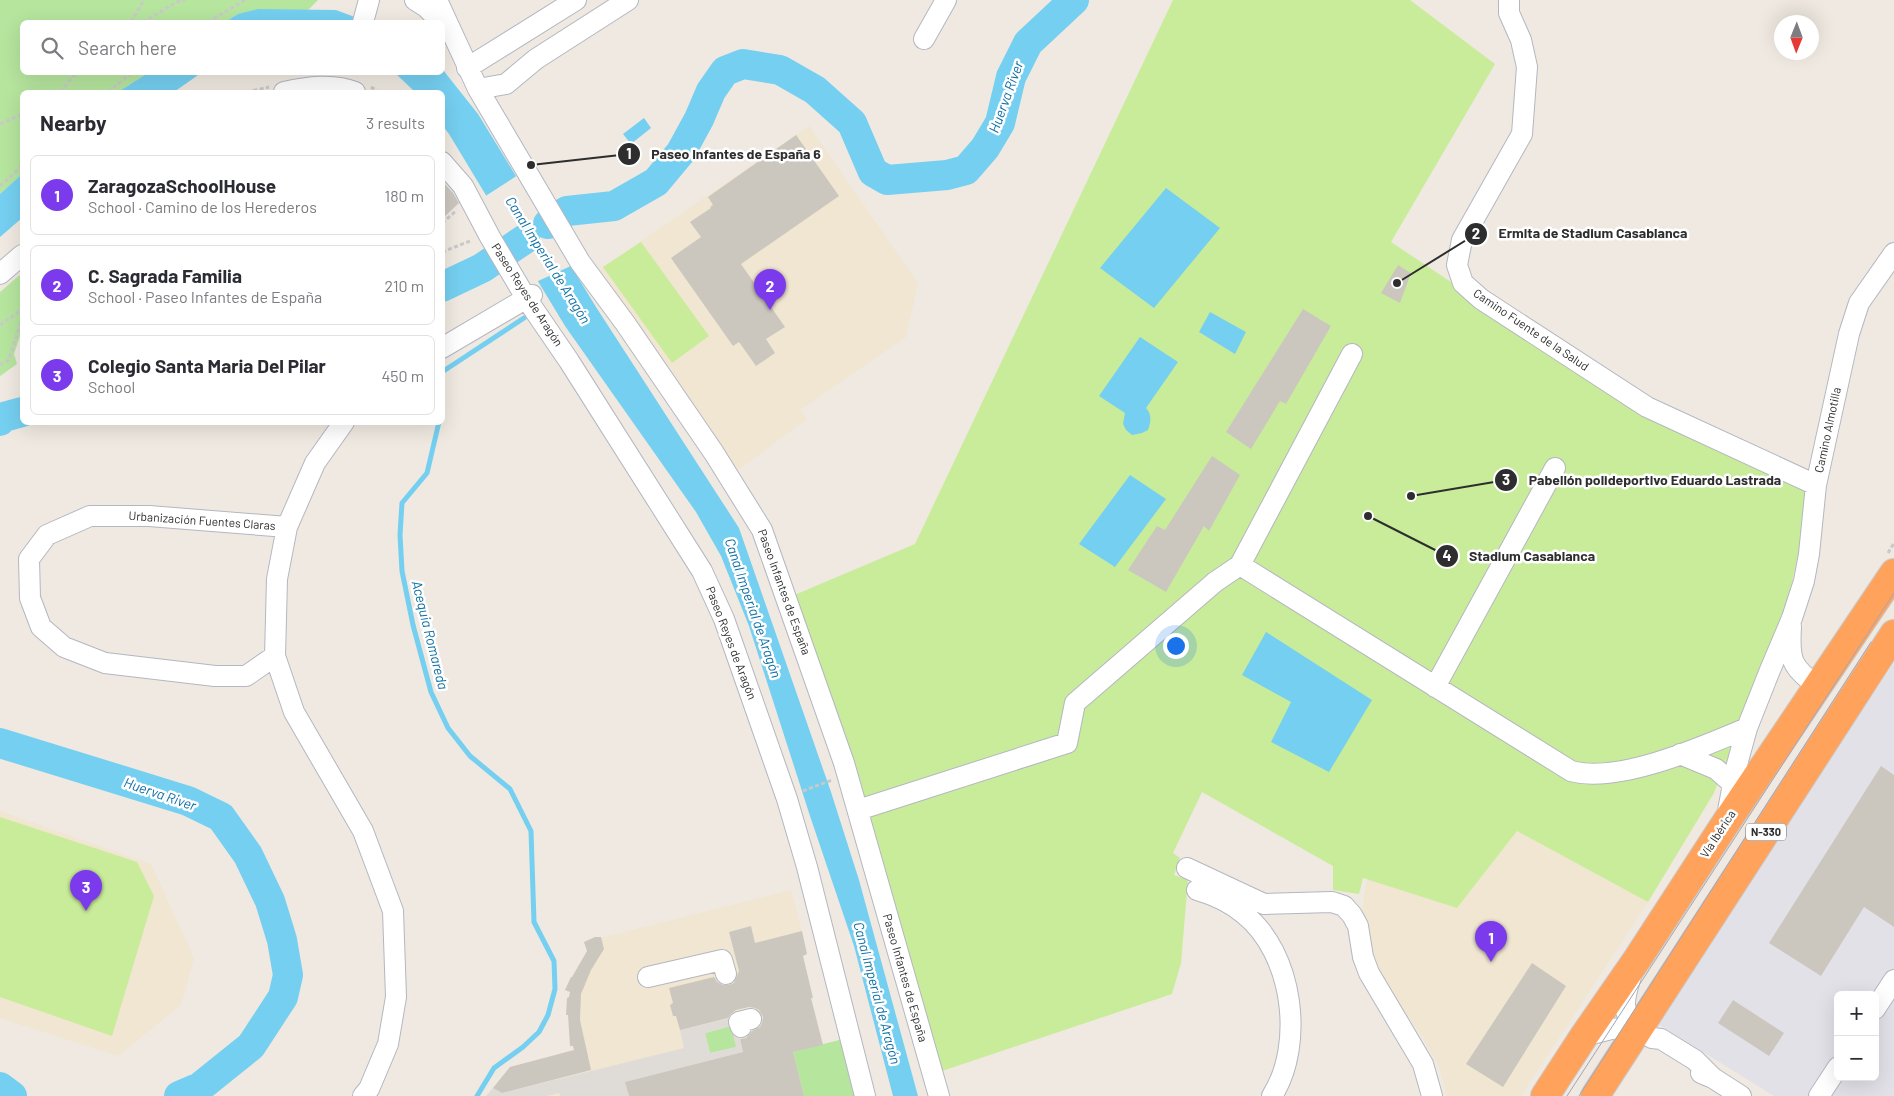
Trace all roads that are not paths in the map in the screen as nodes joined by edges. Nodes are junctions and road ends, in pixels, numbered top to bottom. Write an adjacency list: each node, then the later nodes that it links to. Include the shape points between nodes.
1 (416, 0): 7 (street, Paseo Infantes de España)
2 (437, 0): 8 (street, Paseo Infantes de España)
3 (576, 0): 11 (street)
4 (628, 0): 13 (street, via 536,59 506,84)
5 (946, 0): 10 (street)
6 (1509, 0): 24 (street, Camino Fuente de la Salud, via 1509,13 1521,40 1527,67 1522,134 1462,240 1457,265 1463,282 1481,299 1647,407)
7 (438, 20)
8 (443, 20)
9 (445, 28): 11 (street, Paseo Infantes de España)
10 (924, 39)
11 (467, 68): 13 (street, Paseo Infantes de España)
12 (351, 85): 14 (street)
13 (478, 89): 39 (street, Paseo Infantes de España, via 580,262 692,421 762,530)
14 (293, 90)
15 (445, 165): 19 (street, Paseo Reyes de Aragón, via 463,186 465,207)
16 (1894, 253): 24 (street, Camino Almotilla, via 1859,303 1849,334)
17 (20, 257): 18 (street)
18 (0, 274)
19 (526, 294): 20 (street); 54 (street, Paseo Reyes de Aragón, via 702,571 724,619 787,799)
20 (445, 346)
21 (1352, 354): 26 (street)
22 (342, 425): 25 (street, Urbanización Fuentes Claras, via 315,463)
23 (1555, 468): 35 (street)
24 (1816, 485): 28 (street, Camino Almotilla, via 1809,554)
25 (287, 527): 30 (street, Urbanización Fuentes Claras, via 277,579); 31 (street, Urbanización Fuentes Claras, via 149,516 90,516 47,535 29,559 30,598 41,627 64,647 105,663 215,676)
26 (1240, 565): 35 (street); 39 (street, via 1215,582 1076,703 1068,743)
27 (1894, 573): 32 (highway, Vía Ibérica / N-330)
28 (1792, 618): 32 (street, Camino Almotilla, via 1791,653 1797,669); 34 (street, Camino Almotilla)
29 (1894, 634): 50 (highway, N-330)
30 (275, 656): 31 (street); 33 (street, Urbanización Fuentes Claras)
31 (246, 676): 33 (street, Urbanización Fuentes Claras)
32 (1810, 681): 34 (street, via 1779,677); 40 (highway, Vía Ibérica / N-330)
33 (284, 682): 53 (street, Urbanización Fuentes Claras, via 294,712 363,831 393,911 396,997 388,1044)
34 (1764, 683): 36 (street, Camino Almotilla)
35 (1435, 688): 37 (street, via 1571,771 1584,775 1616,772)
36 (1747, 728): 37 (street); 38 (street, Camino Almotilla)
37 (1680, 754): 38 (street, via 1716,769)
38 (1733, 784): 40 (street, Camino Almotilla)
39 (858, 810): 55 (street, Paseo Infantes de España)
40 (1726, 821): 45 (highway, Vía Ibérica / N-330)
41 (1187, 868): 43 (street)
42 (1196, 890): 44 (street, via 1221,899)
43 (1264, 904): 44 (street); 57 (street, via 1332,902 1344,906 1352,915 1358,926 1362,957 1369,973 1423,1064)
44 (1245, 914): 56 (street, via 1267,941 1286,982 1290,1031 1288,1052)
45 (1638, 958): 50 (street, via 1625,1008 1628,1019); 51 (highway, Vía Ibérica / N-330)
46 (726, 974): 47 (street, via 722,960)
47 (648, 977)
48 (1894, 980): 49 (street)
49 (1879, 1003)
50 (1645, 1034): 51 (street, via 1623,1028); 59 (highway, N-330); 60 (street, via 1661,1039 1694,1060)
51 (1584, 1036): 58 (highway, Vía Ibérica / N-330)
52 (1834, 1073): 61 (street)
53 (363, 1096)
54 (865, 1096)
55 (939, 1096)
56 (1272, 1096)
57 (1432, 1096)
58 (1545, 1096)
59 (1595, 1096)
60 (1740, 1096)
61 (1819, 1096)

